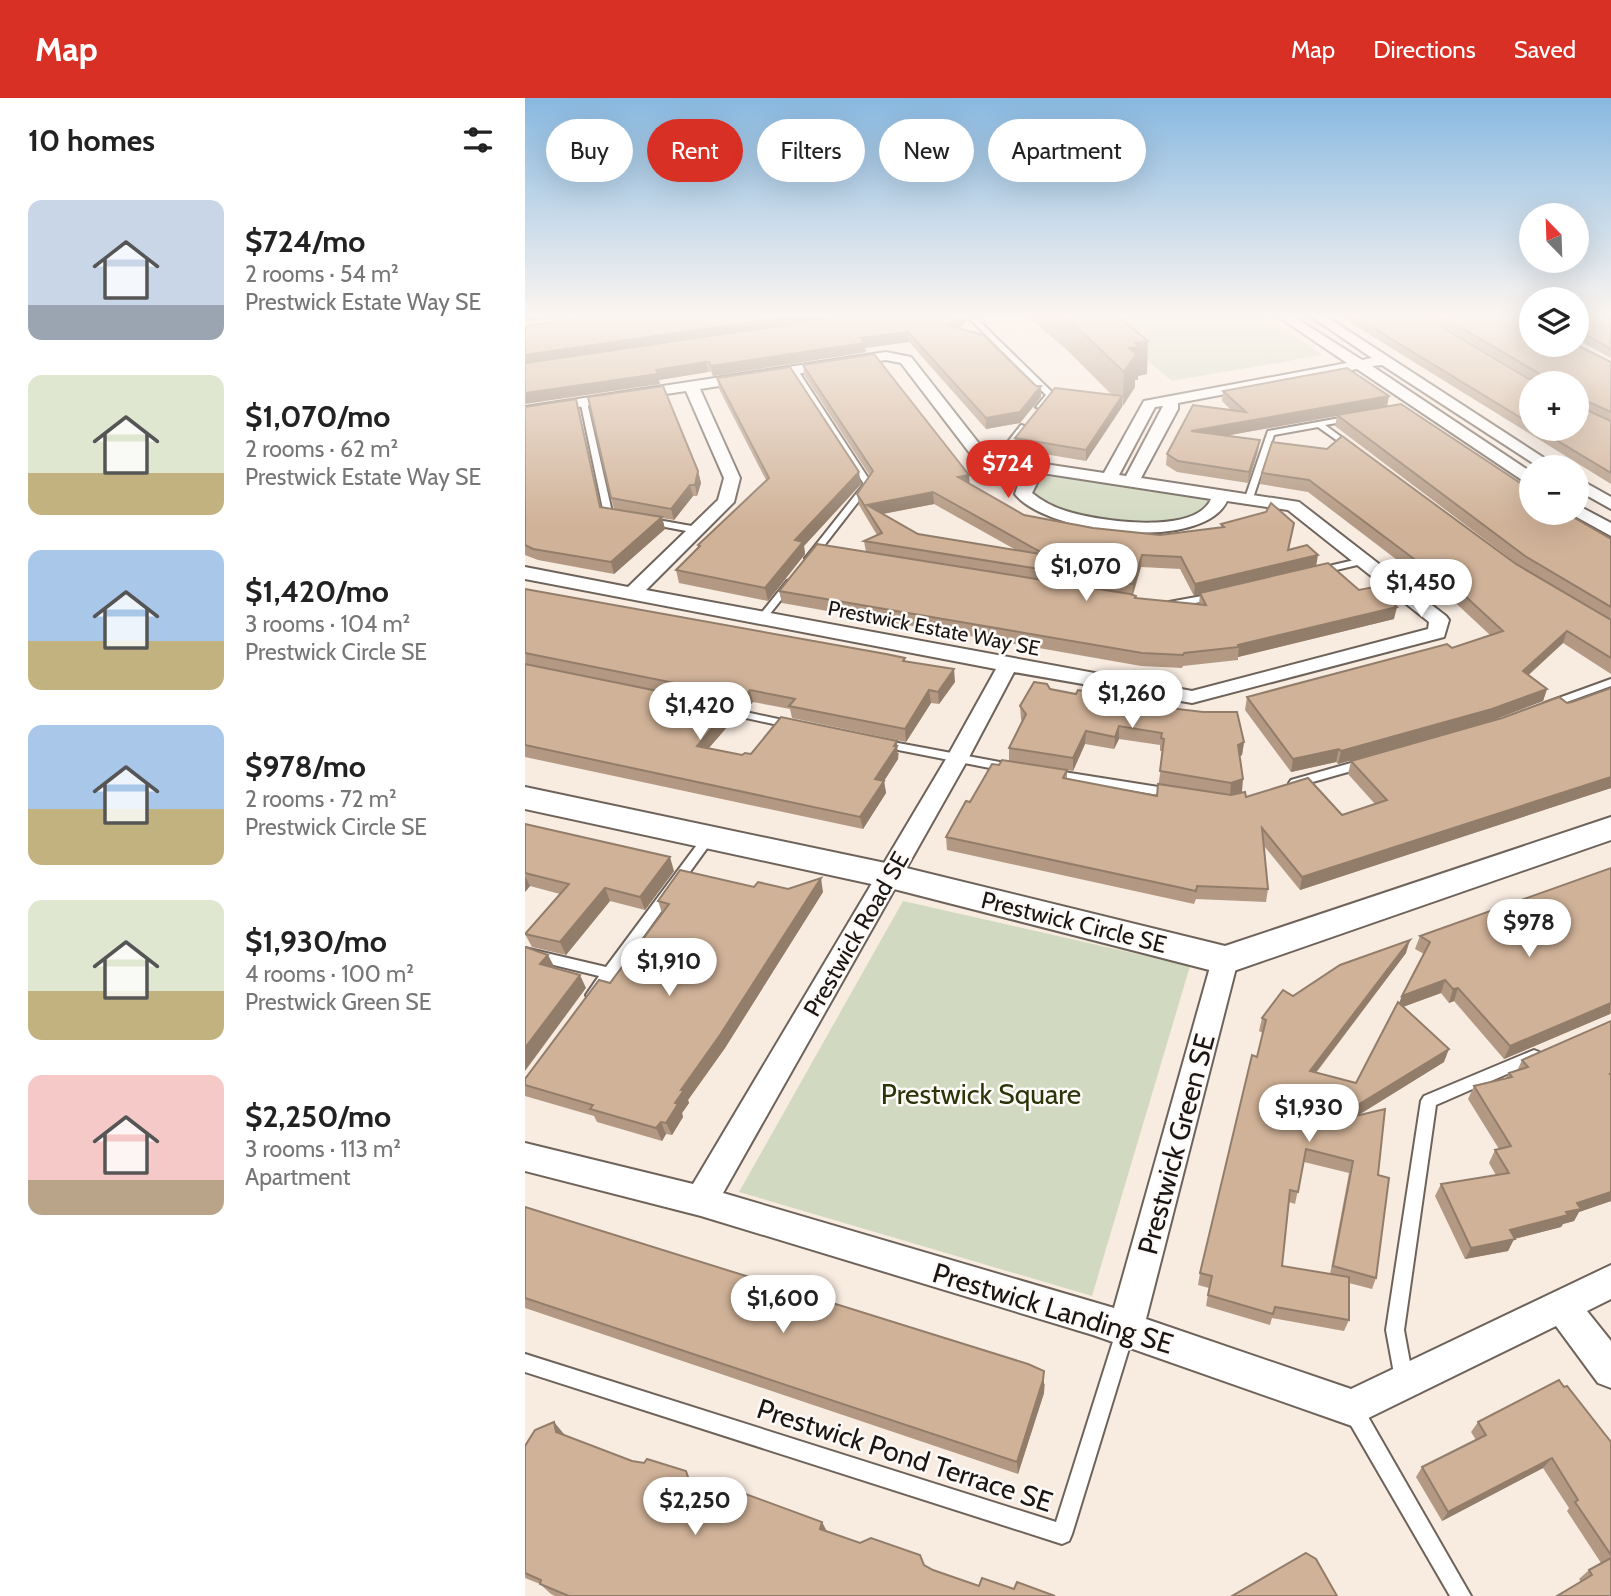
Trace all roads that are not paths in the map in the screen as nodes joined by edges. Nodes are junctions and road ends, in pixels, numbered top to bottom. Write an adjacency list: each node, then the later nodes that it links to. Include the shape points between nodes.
1 (698, 385): 8 (street, Prestwick Estate Way SE)
2 (803, 385): 28 (lane, via 868,484)
3 (925, 385): 16 (street, Prestwick Estate Way SE, via 978,453)
4 (1040, 385): 16 (lane, via 1050,395)
5 (1248, 385): 9 (street)
6 (1386, 385): 18 (street)
7 (1423, 385): 14 (street)
8 (691, 386): 10 (street, Prestwick Estate Way SE); 26 (street, via 732,478 726,502)
9 (1170, 399): 19 (street, via 1149,404); 20 (street, via 1171,409)
10 (583, 402): 11 (street, Prestwick Estate Way SE); 26 (lane, via 608,514)
11 (525, 411)
12 (1358, 417): 13 (lane)
13 (1319, 424): 15 (lane); 23 (lane, via 1271,433)
14 (1531, 455)
15 (1363, 457)
16 (999, 459): 17 (street, Prestwick Estate Way SE)
17 (1038, 468): 19 (street, Prestwick Estate Way SE); 22 (street, via 1023,494 1030,502 1058,514 1115,525 1185,524 1206,516 1218,505)
18 (1519, 471)
19 (1110, 477): 20 (street, Prestwick Estate Way SE)
20 (1132, 480): 22 (street, Prestwick Estate Way SE)
21 (1589, 491): 24 (street)
22 (1221, 494): 23 (street, Prestwick Estate Way SE)
23 (1249, 498): 30 (street, Prestwick Estate Way SE, via 1293,506)
24 (1611, 504)
25 (1589, 517): 27 (street)
26 (697, 530): 36 (street)
27 (1611, 531)
28 (816, 550): 29 (lane); 31 (lane)
29 (830, 552)
30 (1363, 561): 33 (lane); 39 (street, Prestwick Estate Way SE, via 1439,620 1437,633 1192,697)
31 (801, 569)
32 (525, 573): 36 (street, Prestwick Estate Way SE)
33 (1310, 573)
34 (793, 579): 38 (lane)
35 (1231, 593): 37 (lane)
36 (631, 595): 38 (street, Prestwick Estate Way SE)
37 (1157, 606)
38 (762, 618): 39 (street, Prestwick Estate Way SE)
39 (1008, 665): 45 (street, Prestwick Road SE)
40 (1611, 682): 42 (lane)
41 (701, 706): 43 (lane)
42 (1532, 711)
43 (809, 728)
44 (876, 742): 45 (lane)
45 (957, 759): 47 (lane); 54 (street, Prestwick Road SE)
46 (1374, 760): 49 (lane)
47 (1012, 768)
48 (1039, 772): 50 (lane)
49 (1282, 787)
50 (1189, 795)
51 (525, 798): 53 (street, Prestwick Circle SE)
52 (1611, 828): 56 (street)
53 (709, 837): 54 (street, Prestwick Circle SE); 57 (lane)
54 (890, 876): 56 (street, Prestwick Circle SE); 61 (street, Prestwick Road SE)
55 (525, 953): 57 (lane)
56 (1225, 960): 64 (street, Prestwick Green SE)
57 (609, 973): 58 (lane)
58 (586, 1004)
59 (1551, 1048): 67 (lane, via 1429,1101 1395,1329)
60 (525, 1157): 61 (street, Prestwick Landing SE)
61 (701, 1201): 64 (street, Prestwick Landing SE)
62 (1611, 1281): 63 (street)
63 (1561, 1305): 66 (street); 67 (street)
64 (1126, 1328): 65 (lane, Prestwick Pond Terrace SE, via 1062,1534); 68 (street, Prestwick Landing SE)
65 (525, 1363)
66 (1611, 1370)
67 (1404, 1382): 68 (street)
68 (1352, 1408): 69 (lane)
69 (1461, 1596)

